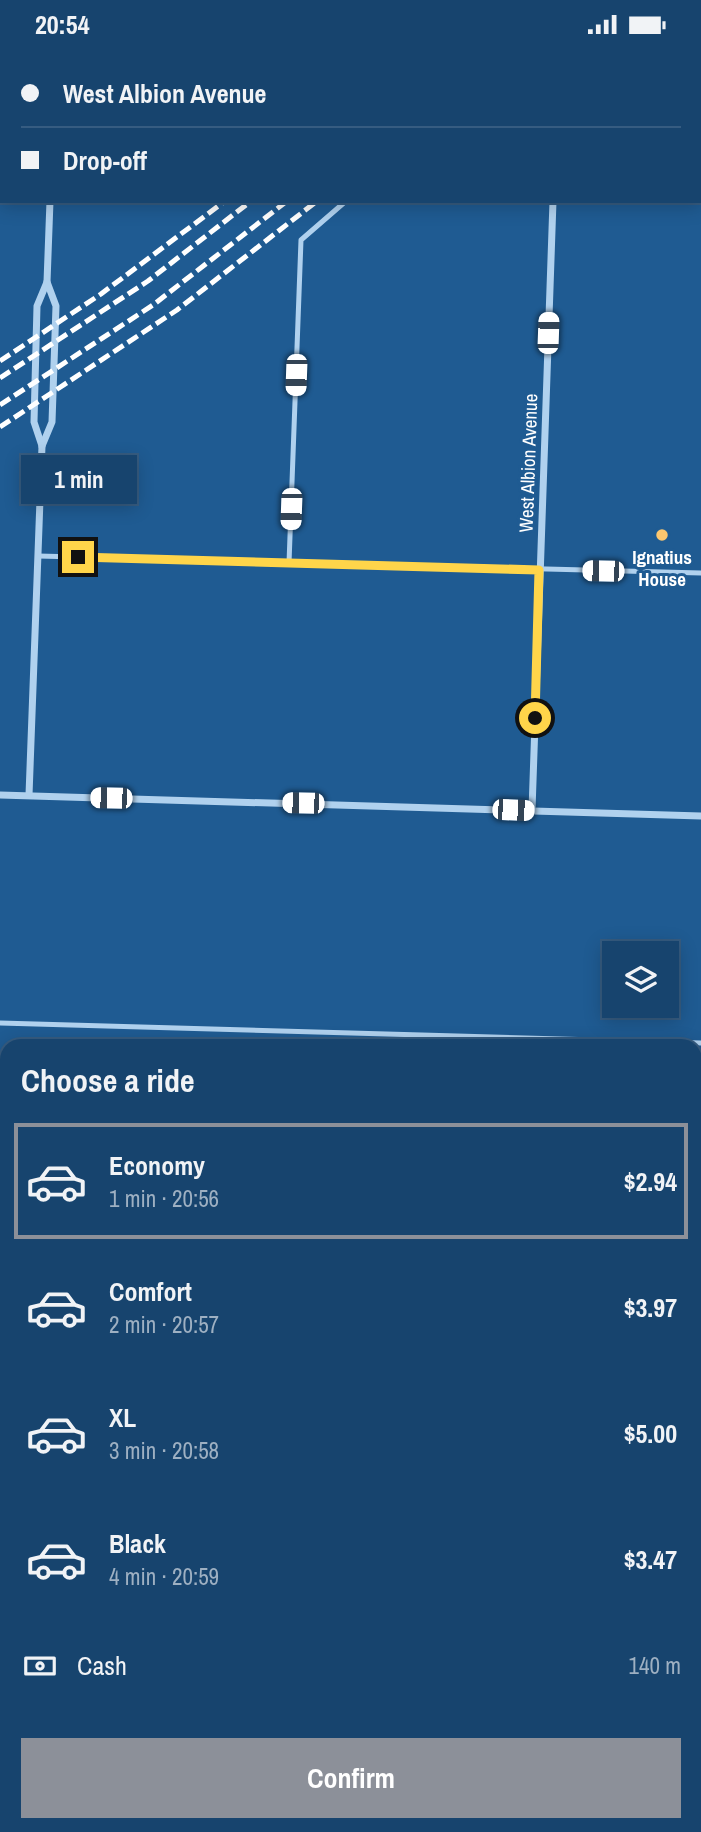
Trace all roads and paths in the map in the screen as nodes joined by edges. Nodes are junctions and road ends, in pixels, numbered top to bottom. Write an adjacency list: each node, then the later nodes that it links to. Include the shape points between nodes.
1 (50, 203): 4 (street)
2 (344, 203): 7 (lane, via 300,240)
3 (553, 203): 8 (street, West Albion Avenue)
4 (47, 282): 5 (street, via 37,306 34,422); 5 (street, via 56,306 52,422)
5 (42, 446): 6 (street)
6 (38, 556): 7 (lane); 11 (street)
7 (289, 563): 8 (lane)
8 (539, 570): 9 (lane); 12 (street, West Albion Avenue)
9 (701, 573)
10 (0, 795): 11 (street)
11 (29, 795): 12 (street)
12 (533, 810): 13 (street)
13 (701, 816)
14 (0, 1023): 15 (lane)
15 (561, 1039)

